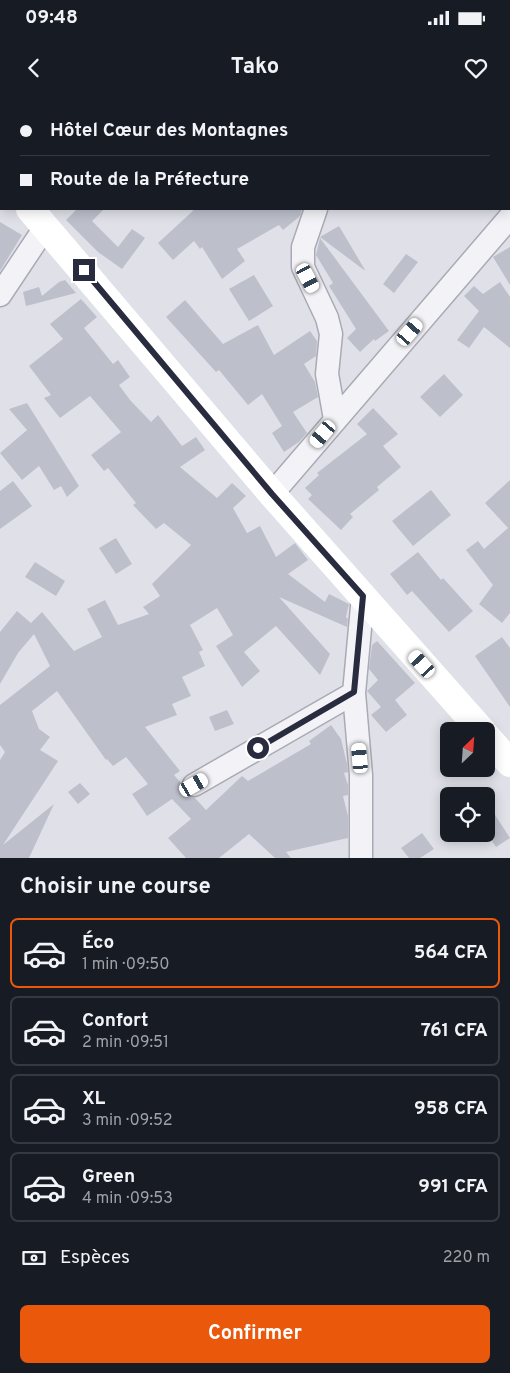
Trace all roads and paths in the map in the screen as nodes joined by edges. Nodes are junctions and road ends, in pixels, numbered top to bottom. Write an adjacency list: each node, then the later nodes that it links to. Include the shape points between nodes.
1 (316, 210): 5 (street, via 303,247 303,267 331,334 327,374)
2 (38, 217): 4 (street); 6 (street)
3 (510, 217): 5 (street)
4 (0, 294)
5 (335, 419): 6 (street)
6 (272, 494): 7 (street)
7 (363, 596): 8 (street); 9 (street)
8 (354, 692): 12 (street); 13 (street, via 361,775)
9 (474, 722)
10 (495, 746): 11 (street)
11 (510, 763)
12 (194, 785)
13 (361, 858)

